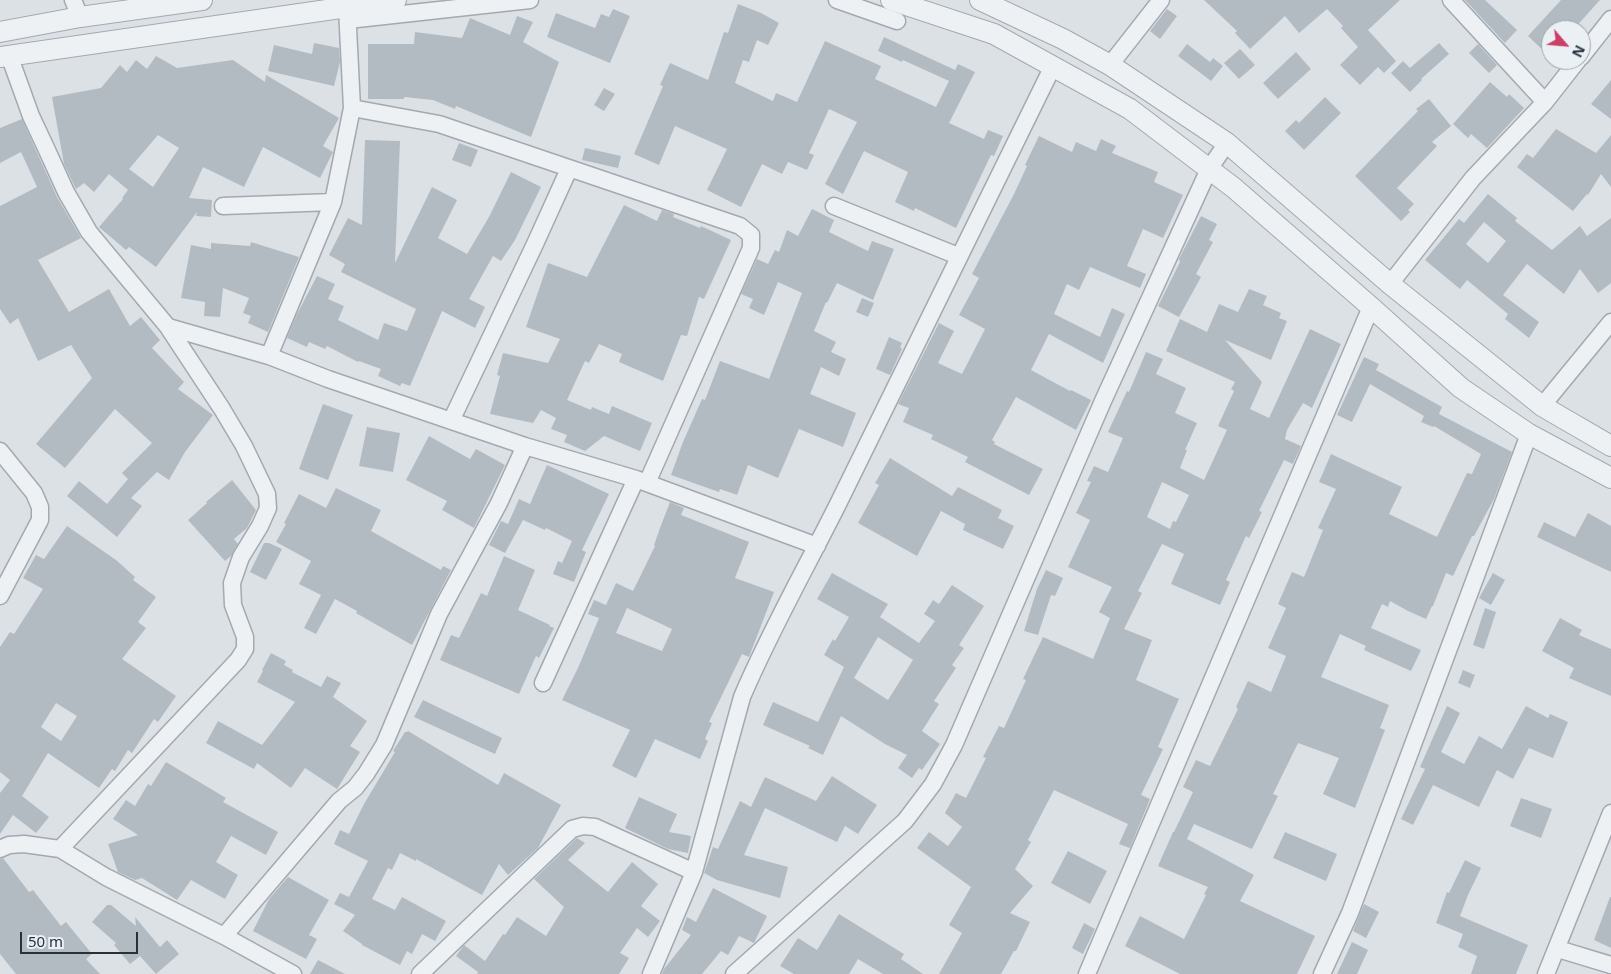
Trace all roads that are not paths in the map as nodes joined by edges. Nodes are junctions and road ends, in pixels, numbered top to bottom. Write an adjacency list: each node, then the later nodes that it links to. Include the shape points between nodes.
1 (202, 0): 9 (street)
2 (396, 0): 10 (street)
3 (530, 0): 10 (street)
4 (837, 0): 12 (street)
5 (891, 0): 17 (street, via 994,34)
6 (980, 0): 16 (street)
7 (1161, 0): 16 (street)
8 (1451, 0): 19 (street)
9 (77, 8): 13 (street)
10 (348, 14): 15 (street); 20 (street)
11 (1611, 19): 14 (street)
12 (898, 21)
13 (0, 32)
14 (1591, 44)
15 (5, 56): 31 (street, via 66,192 89,232)
16 (1110, 65): 21 (street)
17 (1053, 66): 23 (street, via 1130,109); 27 (street)
18 (1570, 70): 19 (street)
19 (1545, 102): 28 (street, via 1474,178)
20 (352, 108): 22 (street, via 439,124); 24 (street)
21 (1227, 143): 23 (street); 28 (street)
22 (569, 169): 34 (street); 40 (street, via 740,226 751,235 751,248)
23 (1209, 169): 29 (street); 54 (street, via 1103,401 954,745 933,784 905,821)
24 (333, 202): 25 (street); 32 (street)
25 (223, 206)
26 (834, 206): 27 (street)
27 (958, 256): 41 (street)
28 (1390, 284): 33 (street)
29 (1372, 307): 35 (street, via 1461,388); 55 (street)
30 (1611, 322): 33 (street)
31 (168, 328): 32 (street); 45 (street, via 231,424 267,494 268,508 241,557 232,582 233,605 245,637 245,649)
32 (269, 356): 34 (street)
33 (1542, 406): 37 (street)
34 (451, 421): 36 (street)
35 (1529, 434): 39 (street); 56 (street, via 1350,913)
36 (525, 446): 40 (street); 48 (street, via 499,503 439,614 384,745 371,767)
37 (1611, 446)
38 (0, 450): 42 (street, via 34,492 40,507 40,520)
39 (1611, 478)
40 (642, 481): 41 (street); 43 (street)
41 (817, 546): 47 (street, via 742,697)
42 (0, 596)
43 (543, 683)
44 (1611, 813): 49 (street)
45 (60, 848): 46 (street, via 24,844); 48 (street, via 106,877)
46 (0, 849)
47 (694, 872): 52 (street, via 595,827 572,829); 53 (street)
48 (224, 936): 51 (street)
49 (1558, 949): 50 (street); 57 (street)
50 (1611, 965)
51 (293, 974)
52 (420, 974)
53 (651, 974)
54 (734, 974)
55 (1087, 974)
56 (1322, 974)
57 (1546, 974)

